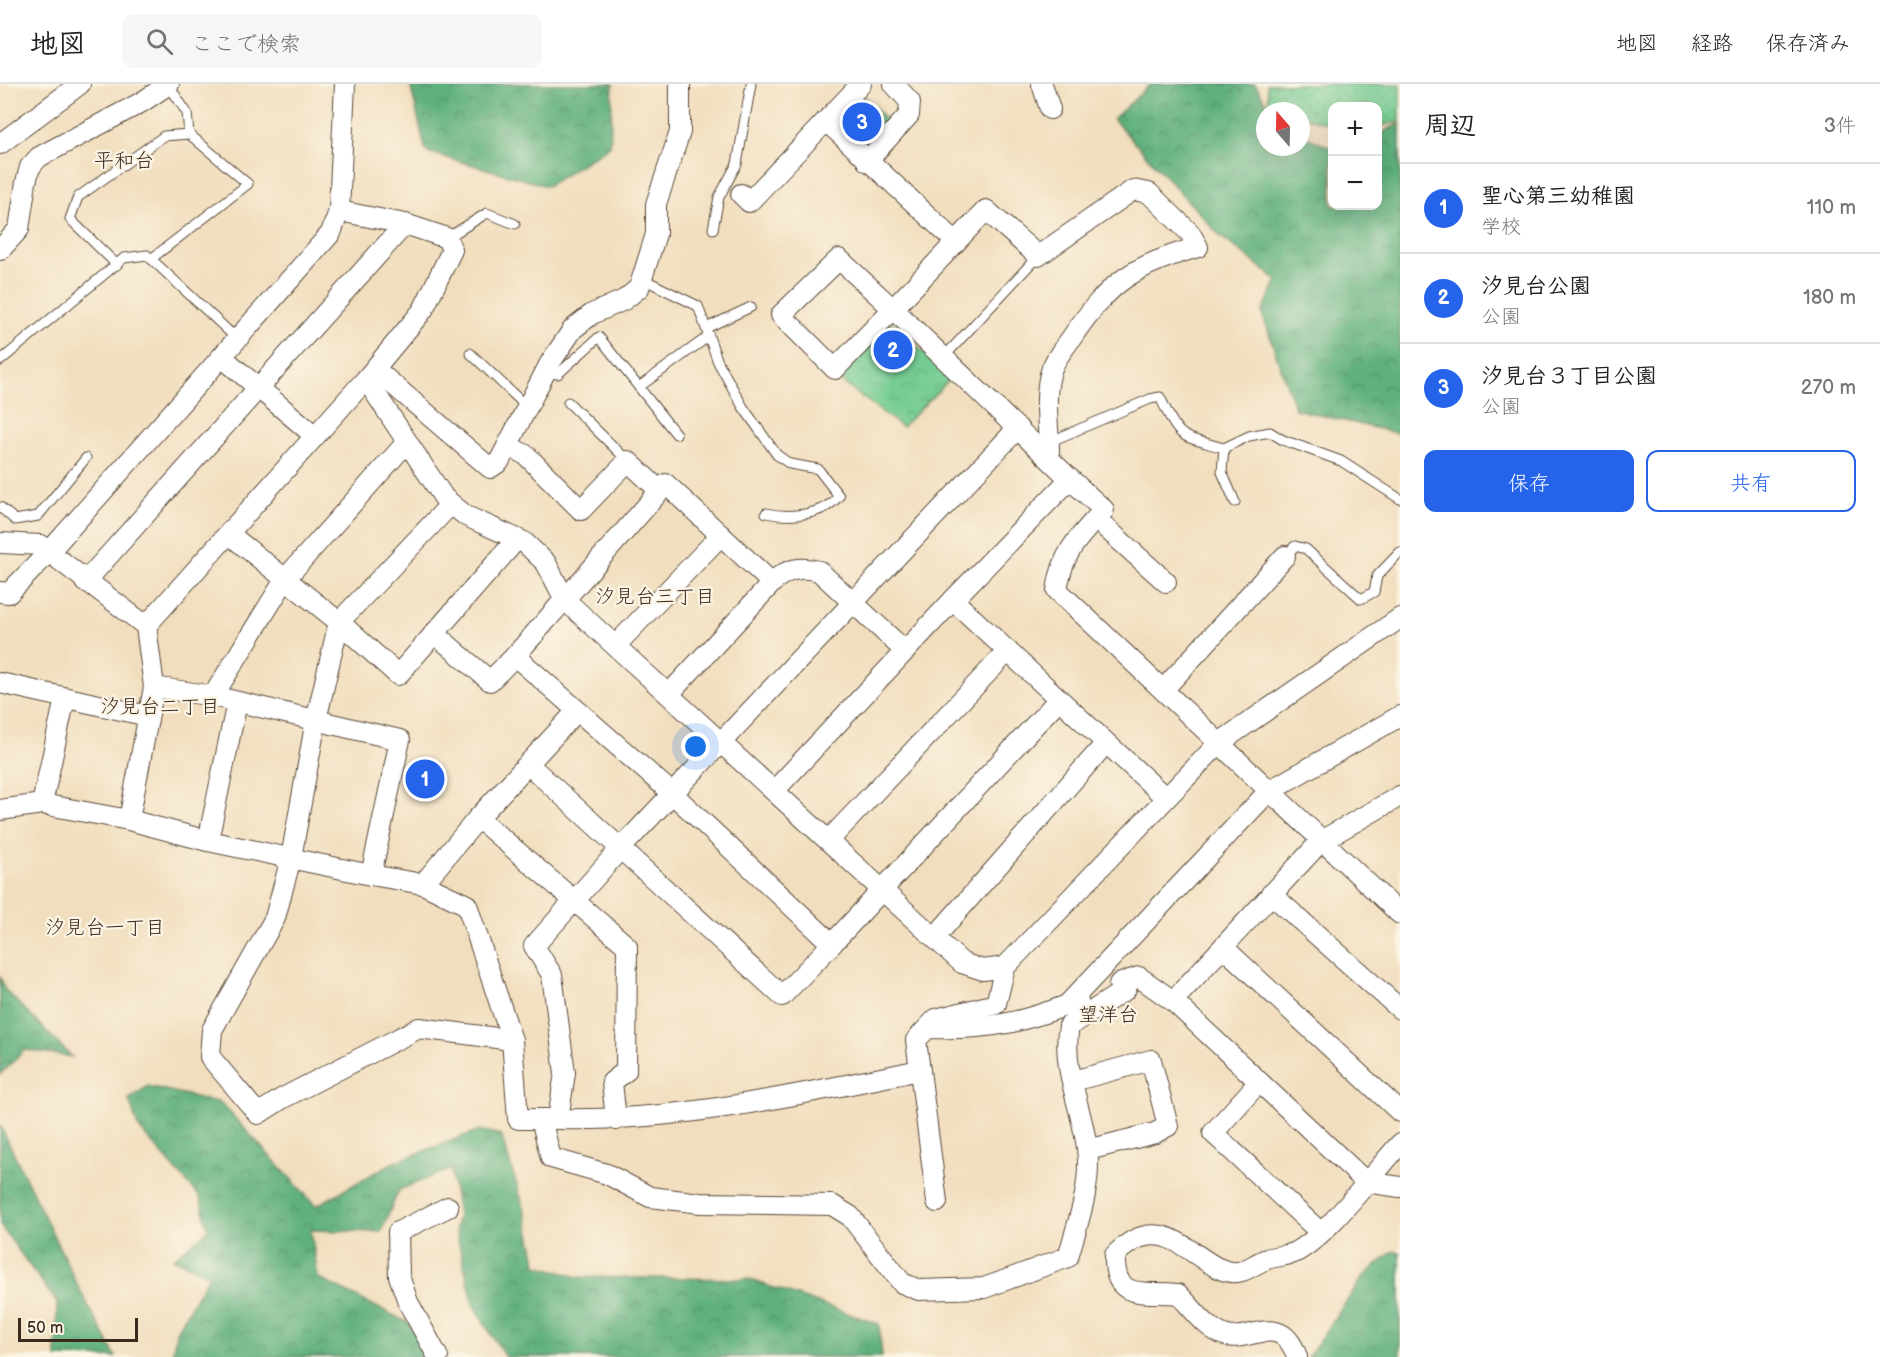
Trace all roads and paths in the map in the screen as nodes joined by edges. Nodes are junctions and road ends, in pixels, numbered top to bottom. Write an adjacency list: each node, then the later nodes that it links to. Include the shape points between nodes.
1 (80, 84): 12 (street)
2 (169, 84): 11 (lane, via 187,113); 21 (street, via 39,157 30,167 19,229)
3 (345, 84): 15 (street)
4 (680, 84): 25 (street, via 680,132 656,204 656,234)
5 (751, 84): 18 (lane, via 737,164 719,197)
6 (861, 84): 10 (street)
7 (894, 84): 13 (street, via 910,102 909,115)
8 (1042, 84): 9 (street)
9 (1050, 109)
10 (826, 121): 13 (street); 14 (street, via 749,202)
11 (189, 134): 23 (lane, via 248,184); 24 (lane, via 164,136 78,197 70,219)
12 (0, 144)
13 (867, 160): 20 (street)
14 (741, 194)
15 (339, 211): 16 (street); 29 (street, via 331,233)
16 (405, 224): 19 (street); 36 (street)
17 (515, 224): 19 (lane, via 487,213)
18 (713, 229)
19 (447, 238): 35 (street, via 452,250 423,310)
20 (956, 243): 22 (street, via 986,210); 27 (street)
21 (0, 250)
22 (1038, 256): 32 (lane); 46 (street, via 1133,190 1149,193 1190,233 1198,247 1156,260 1130,274 1114,284 1091,309 1052,366 1046,401)
23 (151, 259): 24 (lane, via 147,255 124,258); 29 (lane)
24 (117, 265): 33 (lane)
25 (643, 279): 28 (lane, via 698,306); 34 (street, via 639,288 624,300 592,314 573,329)
26 (751, 307): 28 (lane)
27 (893, 309): 27 (street, via 839,259 781,315 836,369); 32 (street)
28 (708, 332): 37 (lane); 55 (lane, via 718,362 743,407 777,455 790,464 818,469 839,496 831,506 813,512 783,517)
29 (237, 339): 31 (street)
30 (470, 353): 39 (lane)
31 (222, 357): 36 (street); 61 (street)
32 (943, 358): 40 (street)
33 (0, 361)
34 (545, 372): 37 (lane, via 558,374 599,337); 39 (street)
35 (370, 374): 42 (street); 43 (street); 44 (street, via 490,468 499,462)
36 (257, 387): 42 (street); 65 (street)
37 (639, 387): 41 (lane)
38 (568, 402): 48 (lane)
39 (527, 407): 44 (street)
40 (1018, 428): 46 (street); 71 (street)
41 (675, 434)
42 (315, 436): 57 (street)
43 (407, 442): 53 (street); 64 (street)
44 (508, 446): 48 (street, via 526,455 581,510)
45 (1224, 448): 46 (lane, via 1184,437 1175,430 1160,397); 51 (lane, via 1249,436 1270,432 1341,461); 52 (lane, via 1222,472)
46 (1049, 450): 49 (street)
47 (86, 458): 54 (lane, via 38,516 15,520)
48 (628, 461): 50 (street)
49 (1070, 479): 56 (street, via 1104,510); 70 (street)
50 (660, 491): 58 (street, via 666,484); 69 (street)
51 (1400, 499)
52 (1235, 502)
53 (451, 504): 59 (street, via 466,516); 73 (street)
54 (0, 507)
55 (766, 513)
56 (1096, 519): 66 (street); 82 (street, via 1070,547 1060,569 1057,590)
57 (229, 534): 64 (street); 74 (street)
58 (721, 535): 67 (street); 76 (street)
59 (517, 539): 69 (street, via 546,563); 75 (street)
60 (0, 543): 61 (street, via 41,545)
61 (50, 552): 65 (street); 68 (street, via 9,592)
62 (1400, 552): 63 (lane, via 1377,576 1374,592 1361,599 1306,549 1295,546)
63 (1286, 556): 82 (street)
64 (286, 578): 73 (street); 84 (street)
65 (85, 582): 74 (street)
66 (1166, 582)
67 (772, 583): 71 (street, via 780,575 808,568 819,571); 83 (street)
68 (0, 592)
69 (565, 600): 76 (street); 79 (street)
70 (953, 600): 77 (street); 78 (street)
71 (854, 602): 77 (street); 92 (street)
72 (1400, 618): 94 (street)
73 (339, 622): 75 (street, via 398,675); 91 (street)
74 (146, 626): 81 (street)
75 (434, 633): 79 (street, via 490,681)
76 (616, 645): 83 (street)
77 (905, 651): 96 (street)
78 (1008, 651): 86 (street); 105 (street)
79 (515, 656): 88 (street)
80 (0, 683): 85 (street)
81 (154, 687): 84 (street); 90 (street)
82 (1163, 690): 94 (street)
83 (669, 694): 92 (street)
84 (213, 696): 87 (street)
85 (65, 698): 90 (street); 101 (street)
86 (1059, 699): 93 (street); 112 (street)
87 (237, 702): 91 (street); 106 (street)
88 (576, 712): 95 (street); 98 (street)
89 (1400, 716): 97 (street)
90 (148, 717): 104 (street)
91 (316, 720): 109 (street); 110 (street, via 400,740)
92 (722, 742): 96 (street); 98 (street)
93 (1107, 743): 99 (street); 116 (street)
94 (1219, 743): 97 (street); 99 (street)
95 (528, 764): 103 (street); 108 (street)
96 (774, 791): 105 (street)
97 (1269, 791): 107 (street); 122 (street)
98 (674, 795): 108 (street); 117 (street)
99 (1166, 798): 119 (street)
100 (1397, 803): 107 (street)
101 (42, 804): 102 (street); 104 (street)
102 (0, 810)
103 (478, 818): 111 (street); 114 (street)
104 (129, 820): 106 (street)
105 (829, 840): 112 (street)
106 (208, 841): 109 (street)
107 (1321, 842): 113 (street); 115 (street)
108 (621, 848): 114 (street); 117 (street, via 782,996)
109 (291, 858): 110 (street); 125 (street, via 275,918 212,1030 210,1057 258,1114 419,1028)
110 (371, 875): 111 (street)
111 (423, 884): 125 (street, via 467,905)
112 (882, 889): 116 (street); 117 (street)
113 (1271, 894): 118 (street); 123 (street)
114 (575, 902): 130 (street, via 534,946 552,975 565,1073); 131 (street, via 627,946 626,1071 612,1082)
115 (1400, 914)
116 (935, 937): 119 (street, via 962,963 984,970)
117 (832, 944)
118 (1223, 947): 121 (street); 129 (street)
119 (1005, 967): 124 (street, via 996,1004 936,1019)
120 (1130, 980): 121 (street, via 1139,977); 122 (street); 127 (street, via 1125,990 1069,1026 1065,1046)
121 (1173, 1001): 128 (street)
122 (1067, 1005): 124 (street, via 1020,1022 973,1029)
123 (1400, 1009)
124 (926, 1028): 126 (street, via 916,1040)
125 (512, 1040): 130 (street, via 518,1119)
126 (920, 1070): 131 (street, via 736,1107); 136 (street)
127 (1072, 1081): 133 (street); 133 (street, via 1151,1060 1168,1126)
128 (1259, 1082): 134 (street); 138 (street, via 1213,1132)
129 (1400, 1112)
130 (549, 1119): 131 (street); 133 (street, via 551,1158 607,1174 650,1197 701,1203 832,1204 850,1216 902,1283 919,1290 984,1288 1068,1257 1084,1204)
131 (616, 1120)
132 (1400, 1144): 134 (street)
133 (1088, 1150)
134 (1366, 1182): 135 (street); 138 (street)
135 (1400, 1187)
136 (938, 1202)
137 (448, 1207): 139 (street, via 398,1232 399,1276 408,1302)
138 (1320, 1232): 140 (street, via 1294,1252 1267,1258 1241,1271 1224,1272 1169,1238 1149,1236 1126,1244 1115,1255 1114,1269 1123,1287 1134,1294 1178,1294 1212,1329 1228,1337 1266,1330 1280,1335 1294,1348)
139 (438, 1357)
140 (1297, 1357)

